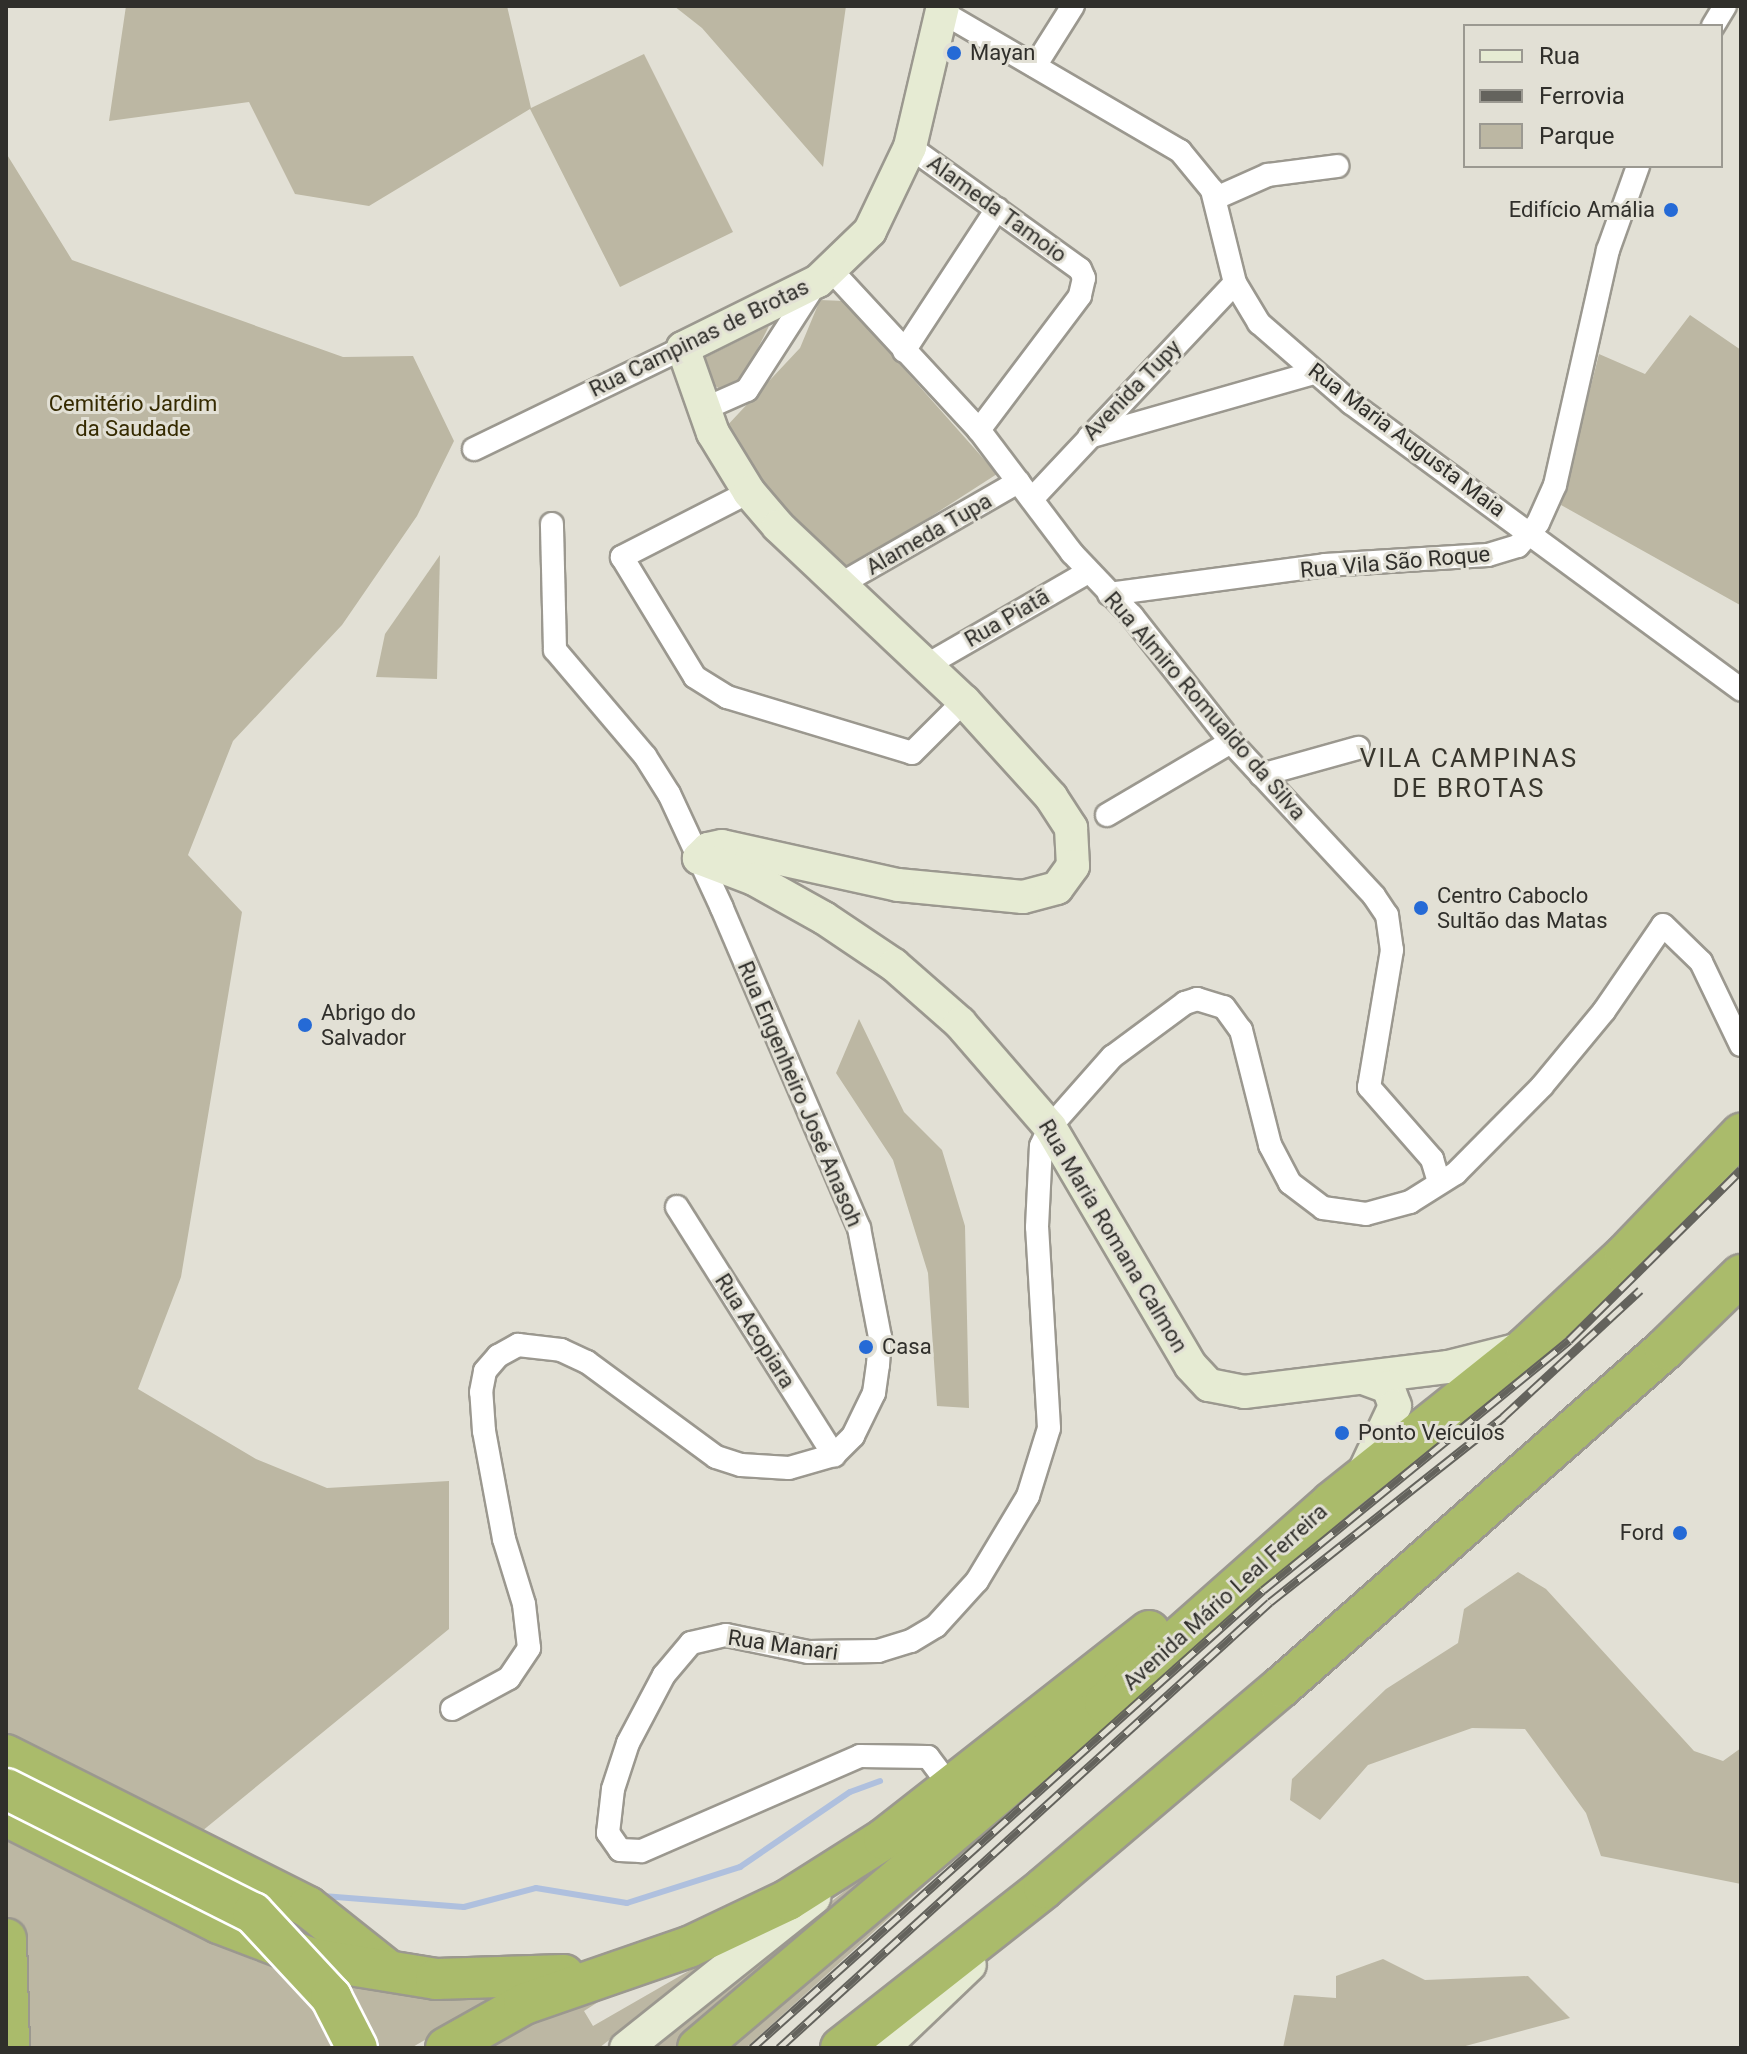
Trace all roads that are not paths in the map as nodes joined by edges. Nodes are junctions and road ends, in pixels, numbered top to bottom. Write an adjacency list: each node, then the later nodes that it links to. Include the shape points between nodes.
1 (1073, 6): 5 (street)
2 (1724, 6): 4 (street)
3 (942, 9): 5 (street, Rua Maria Augusta Maia); 6 (street, Rua Campinas de Brotas)
4 (1714, 24)
5 (1035, 66): 9 (street, Rua Maria Augusta Maia, via 1180,151 1201,171)
6 (910, 147): 10 (street, Alameda Tamoio); 11 (street, Rua Campinas de Brotas, via 870,231)
7 (1337, 166): 9 (street, via 1268,175)
8 (1637, 168): 23 (street, via 1608,250 1555,485)
9 (1216, 198): 12 (street, Rua Maria Augusta Maia)
10 (997, 209): 14 (street); 17 (street, Alameda Tamoio, via 1080,269 1084,278 1080,296)
11 (824, 275): 13 (street, Rua Campinas de Brotas); 14 (street, Rua Almiro Romualdo da Silva); 16 (street, via 747,390)
12 (1235, 283): 15 (street, Rua Maria Augusta Maia, via 1259,323); 18 (street, Avenida Tupy)
13 (683, 348): 16 (street); 19 (street, Rua Campinas de Brotas)
14 (904, 351): 17 (street, Rua Almiro Romualdo da Silva)
15 (1314, 373): 18 (street); 23 (street, Rua Maria Augusta Maia)
16 (704, 409): 21 (street)
17 (979, 430): 20 (street, Rua Almiro Romualdo da Silva)
18 (1086, 438): 20 (street, Avenida Tupy)
19 (474, 449)
20 (1025, 490): 24 (street, Rua Almiro Romualdo da Silva); 25 (street, Alameda Tupa)
21 (749, 492): 25 (street); 29 (street, via 622,557 695,677 727,697 912,753)
22 (552, 524): 34 (street, Rua Engenheiro José Anasoh, via 555,650 645,756)
23 (1530, 535): 26 (street, Rua Vila São Roque, via 1505,553 1325,565); 28 (street, Rua Maria Augusta Maia)
24 (1088, 572): 26 (street, Rua Almiro Romualdo da Silva); 27 (street, Rua Piatã)
25 (839, 585): 27 (street)
26 (1109, 594): 30 (street, Rua Almiro Romualdo da Silva)
27 (927, 665): 29 (street)
28 (1741, 690)
29 (964, 701): 34 (street, via 1051,797 1071,828 1073,866 1057,888 1023,897 931,889 722,846)
30 (1231, 742): 32 (street, Rua Almiro Romualdo da Silva); 33 (street)
31 (1358, 748): 32 (street)
32 (1261, 775): 38 (street, Rua Almiro Romualdo da Silva, via 1387,915 1392,950 1367,1078 1369,1087 1432,1159)
33 (1107, 815)
34 (699, 858): 36 (street, Rua Maria Romana Calmon, via 789,897 894,965 960,1023); 43 (street, Rua Engenheiro José Anasoh, via 846,1192 872,1281 880,1337 874,1393 853,1436)
35 (1741, 1045): 38 (street, via 1701,962 1663,925 1604,1011 1542,1086 1456,1173)
36 (1050, 1127): 38 (street, via 1133,1038 1197,999 1224,1007 1241,1030 1270,1145 1303,1198 1343,1214 1366,1214 1410,1202); 42 (street, Rua Maria Romana Calmon, via 1191,1366 1209,1385 1244,1392); 47 (street, Rua Manari, via 1037,1163 1049,1428 1028,1496 977,1581 936,1626 878,1651 808,1652 726,1635 691,1643 664,1675 628,1743 613,1789 608,1833 620,1850 641,1851 860,1756 928,1757)
37 (1741, 1134): 41 (highway, Avenida Mário Leal Ferreira, via 1625,1255)
38 (1439, 1182)
39 (677, 1207): 43 (street, Rua Acopiara)
40 (1741, 1275): 51 (highway, via 1665,1349)
41 (1526, 1347): 42 (street, Rua Maria Romana Calmon, via 1477,1361); 44 (highway, Avenida Mário Leal Ferreira)
42 (1363, 1378): 44 (street, via 1388,1387 1395,1406)
43 (834, 1455): 45 (street, via 789,1468 741,1465 694,1443 587,1362 541,1344 518,1345 498,1356 485,1371 481,1392 484,1431 504,1539 524,1604 529,1648 509,1678)
44 (1345, 1491): 47 (highway, via 1189,1600); 59 (highway, Avenida Mário Leal Ferreira, via 1105,1703)
45 (452, 1709)
46 (6, 1755): 54 (highway, via 308,1907)
47 (950, 1786): 50 (highway)
48 (6, 1789): 56 (highway, bridge, via 253,1913 331,1997)
49 (6, 1816): 54 (highway, via 265,1943 313,1959)
50 (884, 1839): 53 (highway, via 732,1930); 58 (street)
51 (1044, 1888): 60 (highway); 61 (street)
52 (6, 1939): 55 (highway)
53 (647, 1961): 54 (highway, via 502,1980); 57 (highway, via 524,2004)
54 (388, 1971)
55 (9, 2048)
56 (357, 2048)
57 (446, 2048)
58 (626, 2048)
59 (698, 2048)
60 (841, 2048)
61 (883, 2048)

